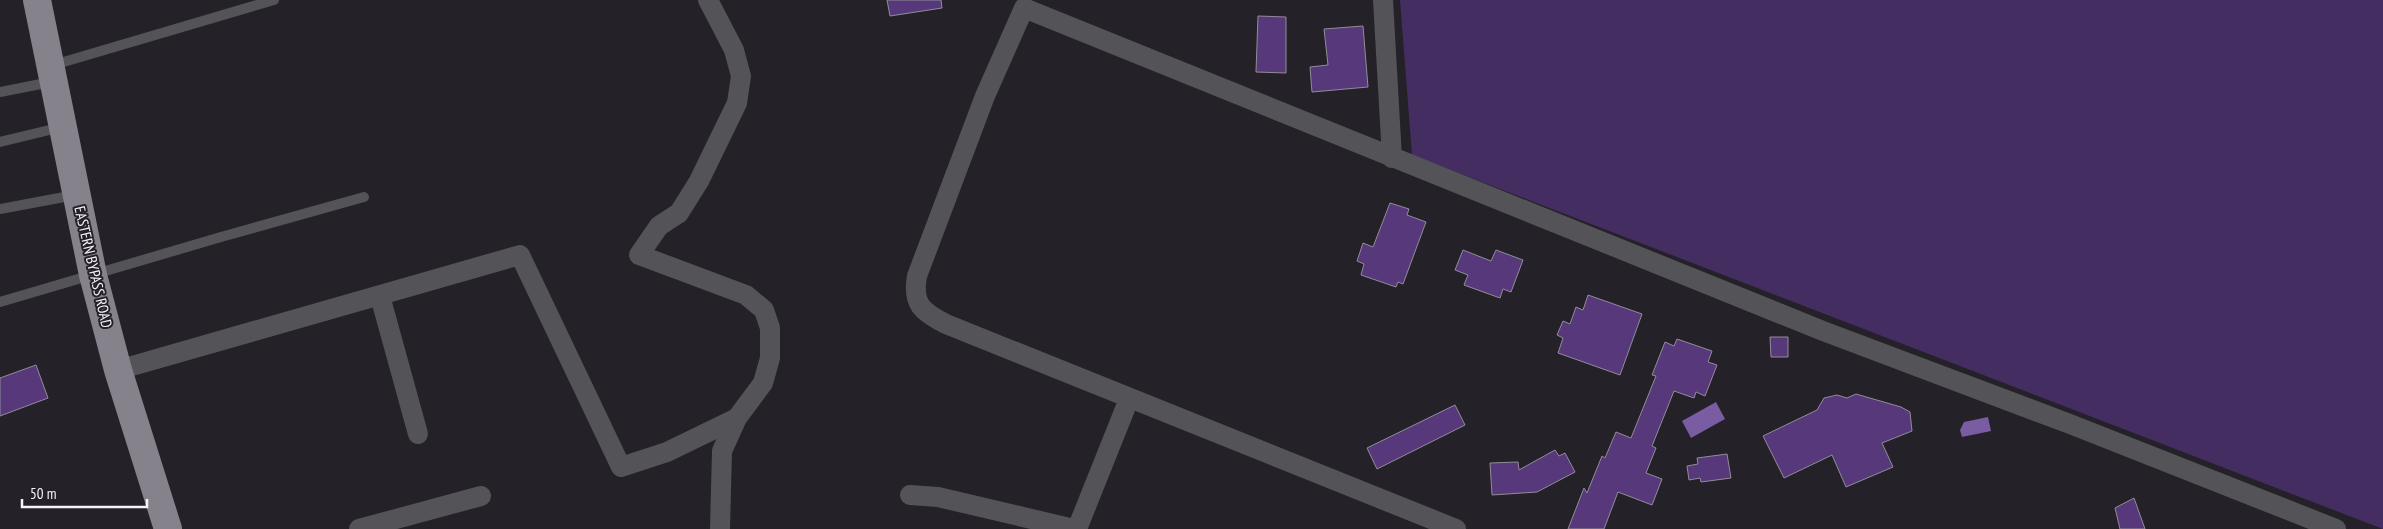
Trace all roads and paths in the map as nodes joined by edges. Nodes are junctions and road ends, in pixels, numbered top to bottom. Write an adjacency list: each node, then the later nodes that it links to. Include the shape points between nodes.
1 (37, 0): 6 (main road, EASTERN BYPASS ROAD)
2 (274, 0): 6 (lane)
3 (708, 0): 19 (street, via 734,50 741,76 737,103 699,181 679,213 659,226 639,255 746,296 764,310 772,342 770,358 762,383)
4 (1383, 0): 10 (street)
5 (1023, 4): 10 (street); 18 (street, via 917,276 914,292 928,315)
6 (51, 74): 7 (lane); 8 (main road, EASTERN BYPASS ROAD)
7 (0, 92)
8 (62, 127): 9 (lane); 11 (main road, EASTERN BYPASS ROAD)
9 (0, 142)
10 (1392, 158): 28 (street, via 1822,331)
11 (76, 194): 13 (lane); 14 (main road, EASTERN BYPASS ROAD)
12 (364, 197): 14 (lane)
13 (0, 209)
14 (93, 275): 16 (lane); 17 (main road, EASTERN BYPASS ROAD)
15 (380, 296): 17 (street); 19 (street, via 520,255 621,467 667,452); 20 (street)
16 (0, 302)
17 (118, 370): 23 (main road, EASTERN BYPASS ROAD)
18 (1129, 399): 26 (street); 27 (street)
19 (737, 418): 25 (street, via 722,451)
20 (418, 434)
21 (910, 495): 26 (street, via 938,497)
22 (481, 496): 24 (street)
23 (168, 529)
24 (359, 529)
25 (720, 529)
26 (1076, 529)
27 (1456, 529)
28 (2336, 529)

